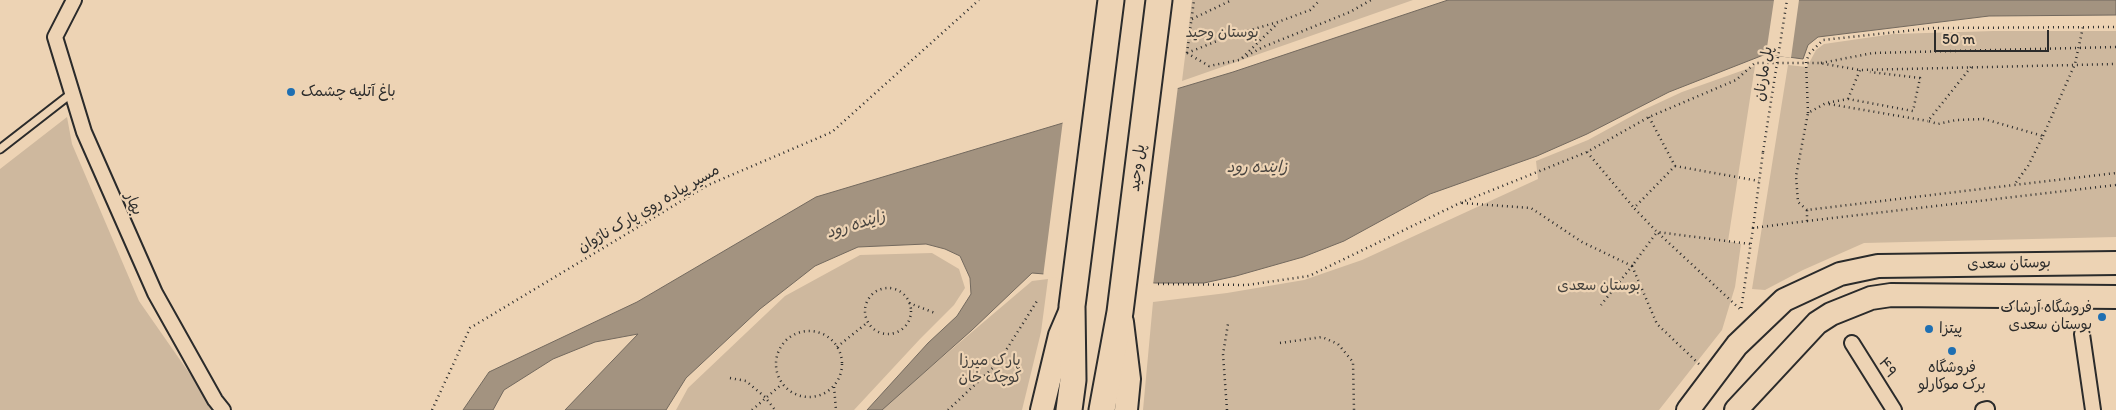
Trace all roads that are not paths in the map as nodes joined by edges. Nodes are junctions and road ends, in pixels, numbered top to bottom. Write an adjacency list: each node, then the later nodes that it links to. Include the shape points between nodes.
1 (74, 0): 4 (street, بهار, via 55,37)
2 (1160, 0): 13 (highway, پل وحید)
3 (1109, 6): 12 (highway)
4 (72, 93): 5 (lane); 16 (street, بهار, via 84,132 156,293)
5 (0, 149)
6 (2080, 263): 7 (main road, بوستان سعدی); 8 (main road, بوستان سعدی); 9 (main road, via 2072,279)
7 (2116, 263)
8 (2034, 264): 10 (main road, via 2043,270 2047,281 2043,291); 21 (main road, بوستان سعدی, via 1878,266 1840,274 1784,300 1738,345)
9 (2077, 296): 10 (main road, بوستان سعدی); 11 (main road, بوستان سعدی)
10 (2034, 297): 22 (main road, بوستان سعدی, via 1891,295 1871,298 1817,323)
11 (2116, 297)
12 (1072, 306): 17 (main road, via 1060,335); 18 (highway, via 1073,380)
13 (1120, 312): 19 (highway, پل وحید); 20 (main road, via 1129,379)
14 (2082, 334): 24 (street)
15 (1852, 343): 23 (street, ۴۹)
16 (223, 410)
17 (1042, 410)
18 (1069, 410)
19 (1102, 410)
20 (1126, 410)
21 (1688, 410)
22 (1736, 410)
23 (1894, 410)
24 (2093, 410)

